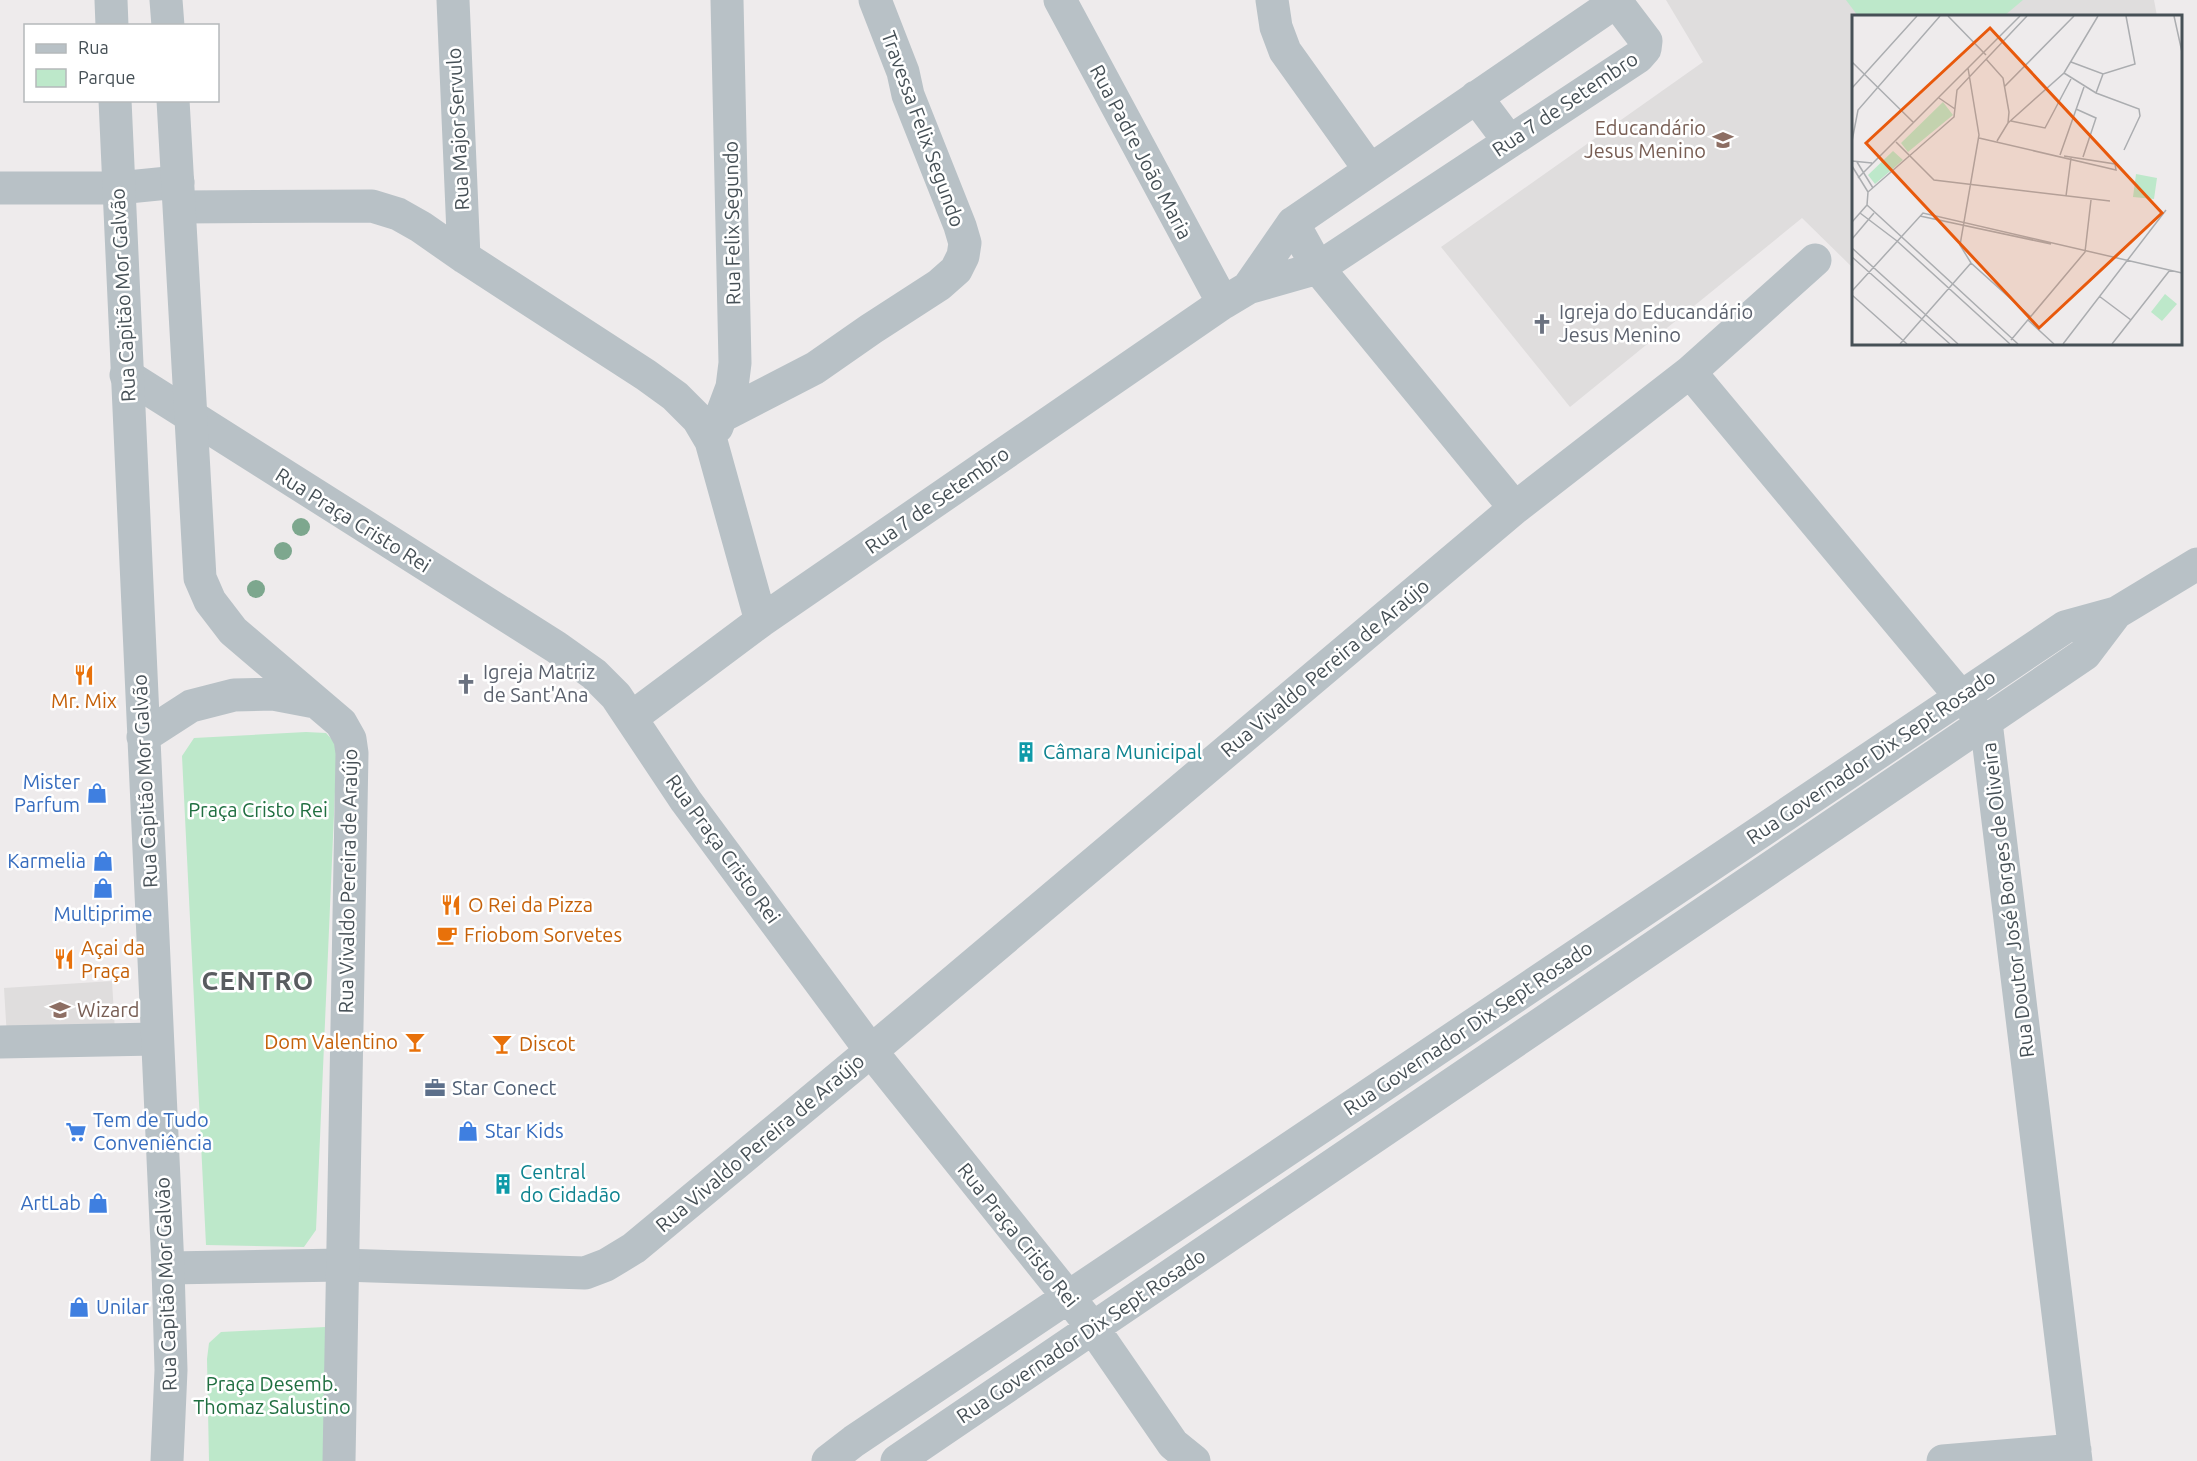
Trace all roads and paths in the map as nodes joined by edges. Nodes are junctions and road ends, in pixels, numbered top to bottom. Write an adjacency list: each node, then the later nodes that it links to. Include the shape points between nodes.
1 (111, 0): 8 (street)
2 (166, 0): 9 (street)
3 (453, 0): 19 (street, Rua Major Servulo)
4 (727, 0): 26 (street, Rua Felix Segundo, via 735,363 732,387)
5 (875, 0): 26 (street, Travessa Felix Segundo, via 960,226 965,243 963,256 956,270 939,285)
6 (1060, 0): 22 (street, Rua Padre João Maria)
7 (1272, 0): 14 (street, via 1285,51)
8 (112, 24)
9 (168, 24)
10 (1476, 97): 13 (street); 13 (street, Rua 7 de Setembro, via 1607,8 1621,8 1646,41 1638,57); 14 (street, Rua 7 de Setembro)
11 (115, 102): 16 (street, Rua Capitão Mor Galvão)
12 (173, 102): 17 (street)
13 (1509, 141): 21 (street, Rua 7 de Setembro)
14 (1370, 170): 18 (street, Rua 7 de Setembro)
15 (0, 188): 16 (street)
16 (118, 188): 17 (street); 24 (street, Rua Capitão Mor Galvão)
17 (179, 194): 19 (street, via 372,206 398,214); 25 (street)
18 (1293, 223): 21 (street); 22 (street, Rua 7 de Setembro)
19 (464, 258): 26 (street, via 646,375 698,419)
20 (1815, 260): 23 (street, Rua Vivaldo Pereira de Araújo)
21 (1318, 268): 22 (street, Rua 7 de Setembro); 27 (street)
22 (1235, 296): 30 (street, Rua 7 de Setembro)
23 (1690, 372): 27 (street, Rua Vivaldo Pereira de Araújo); 31 (street, Rua Doutor José Borges de Oliveira)
24 (126, 375): 25 (street, Rua Praça Cristo Rei); 35 (street, Rua Capitão Mor Galvão)
25 (190, 414): 32 (street, Rua Vivaldo Pereira de Araújo, via 200,578 210,602 233,631); 33 (street, Rua Praça Cristo Rei, via 556,647 594,674)
26 (717, 429): 30 (street)
27 (1515, 508): 38 (street, Rua Vivaldo Pereira de Araújo)
28 (2197, 564): 29 (street, Rua Governador Dix Sept Rosado)
29 (2116, 613): 31 (street, Rua Governador Dix Sept Rosado, via 2065,627); 34 (street, Rua Governador Dix Sept Rosado, via 2085,654)
30 (761, 621): 33 (street, Rua 7 de Setembro)
31 (1961, 697): 34 (street, Rua Doutor José Borges de Oliveira); 41 (street, Rua Governador Dix Sept Rosado)
32 (315, 702): 35 (street, via 273,694 234,695 191,706); 39 (street, Rua Vivaldo Pereira de Araújo, via 341,723 352,753)
33 (631, 718): 38 (street, Rua Praça Cristo Rei, via 686,801)
34 (1986, 722): 42 (street, Rua Governador Dix Sept Rosado); 43 (street, Rua Doutor José Borges de Oliveira)
35 (142, 737): 36 (street, Rua Capitão Mor Galvão)
36 (156, 1039): 37 (street); 40 (street, Rua Capitão Mor Galvão)
37 (0, 1042)
38 (871, 1051): 39 (street, Rua Vivaldo Pereira de Araújo, via 634,1248 606,1265 585,1273); 41 (street, Rua Praça Cristo Rei)
39 (342, 1264): 40 (street); 45 (street)
40 (168, 1268): 44 (street, Rua Capitão Mor Galvão, via 171,1370)
41 (1067, 1298): 42 (street, Rua Praça Cristo Rei); 46 (street, Rua Governador Dix Sept Rosado)
42 (1093, 1328): 47 (street, Rua Governador Dix Sept Rosado); 48 (street, Rua Praça Cristo Rei, via 1173,1444)
43 (2075, 1455): 49 (street)
44 (167, 1461)
45 (339, 1461)
46 (828, 1461)
47 (897, 1461)
48 (1194, 1461)
49 (1943, 1461)

